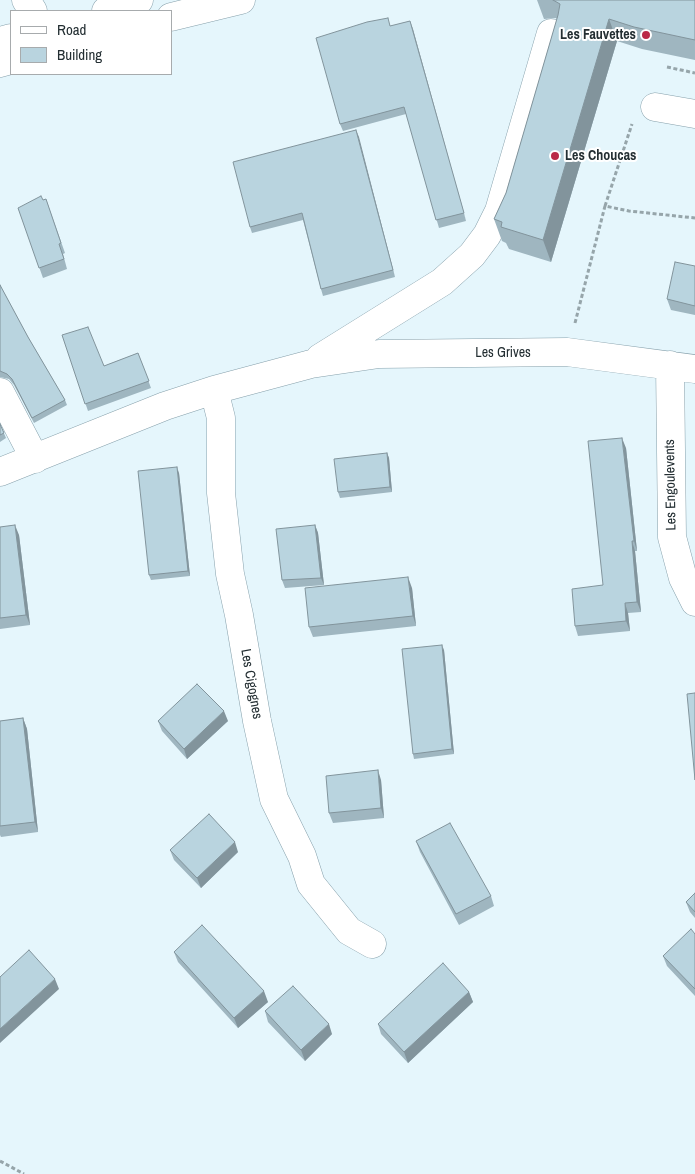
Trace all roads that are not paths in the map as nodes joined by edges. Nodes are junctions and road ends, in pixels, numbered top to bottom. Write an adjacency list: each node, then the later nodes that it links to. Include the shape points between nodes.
1 (139, 0): 3 (street)
2 (241, 0): 4 (street)
3 (109, 10)
4 (172, 18)
5 (551, 33): 8 (street, via 499,210 487,235 472,255 442,282)
6 (655, 107): 7 (street)
7 (695, 114)
8 (311, 364): 9 (street, Les Grives, via 379,354 567,352); 10 (street)
9 (682, 367): 14 (street, Les Engoulevents, via 672,537 683,578)
10 (214, 390): 12 (street, via 165,406); 15 (street, Les Cigognes, via 221,418 221,493 230,574 274,799 302,856 311,884 349,931)
11 (0, 394): 12 (street)
12 (35, 459): 13 (street)
13 (0, 472)
14 (695, 602)
15 (372, 944)

